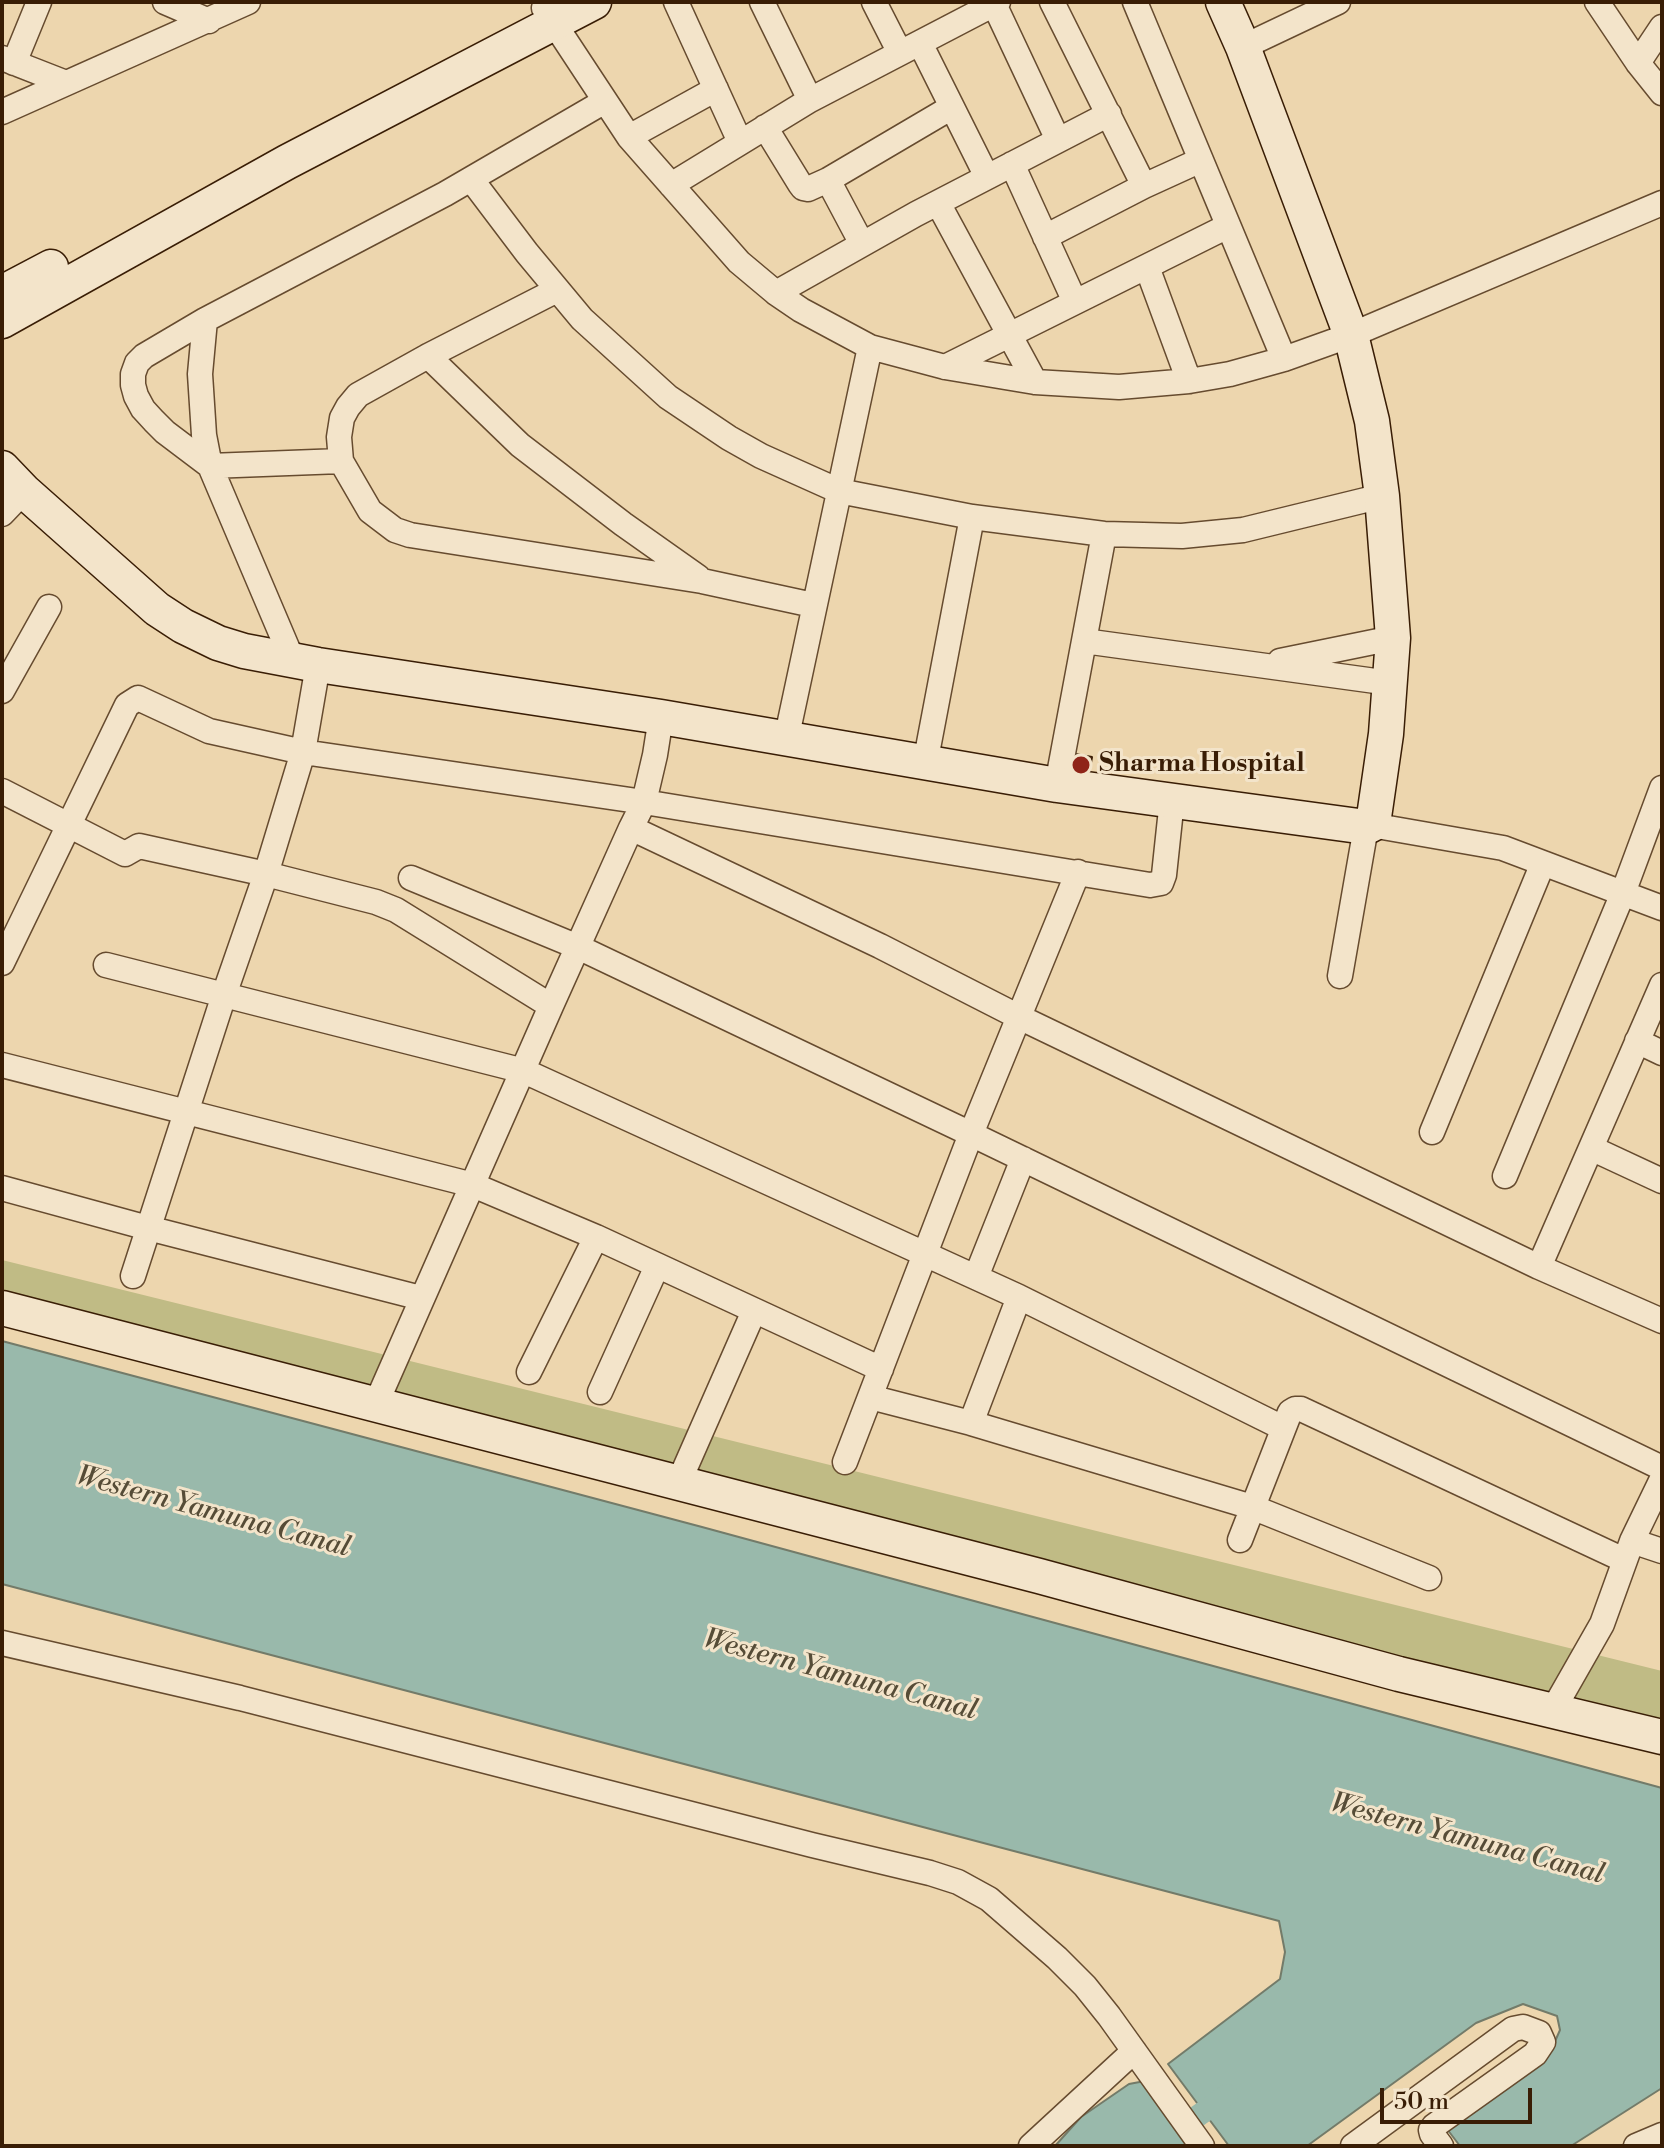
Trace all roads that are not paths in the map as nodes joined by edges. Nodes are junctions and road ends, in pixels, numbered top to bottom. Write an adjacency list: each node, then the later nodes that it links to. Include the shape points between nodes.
1 (39, 2): 20 (street)
2 (248, 2): 16 (street)
3 (594, 2): 15 (street)
4 (676, 2): 23 (street)
5 (762, 2): 25 (street)
6 (874, 2): 19 (street)
7 (1052, 2): 29 (street)
8 (1135, 2): 34 (street)
9 (1223, 2): 18 (street)
10 (1338, 2): 18 (street)
11 (1597, 2): 21 (street)
12 (171, 3): 16 (street)
13 (996, 3): 14 (street); 32 (street)
14 (967, 9): 19 (street)
15 (551, 11): 26 (street); 48 (street); 52 (street)
16 (209, 21): 22 (street)
17 (1662, 27): 21 (street)
18 (1243, 47): 54 (street)
19 (910, 48): 25 (street); 27 (street)
20 (8, 60): 22 (street)
21 (1638, 63): 24 (street)
22 (66, 83): 28 (street)
23 (716, 89): 31 (street); 33 (street)
24 (1662, 93)
25 (810, 100): 30 (street)
26 (605, 101): 31 (street); 37 (street)
27 (952, 107): 36 (street); 38 (street)
28 (2, 112)
29 (1109, 114): 32 (street); 40 (street)
30 (765, 127): 33 (street); 38 (street, via 803,188)
31 (629, 137): 39 (street)
32 (1058, 140): 35 (street)
33 (740, 142): 39 (street)
34 (1201, 160): 40 (street); 43 (street)
35 (1012, 164): 36 (street); 44 (street)
36 (987, 177): 41 (street)
37 (471, 179): 47 (street); 51 (street)
38 (828, 180): 45 (street)
39 (671, 185): 49 (street, via 739,262)
40 (1144, 186): 44 (street)
41 (938, 203): 45 (street); 53 (street)
42 (1662, 203): 54 (street)
43 (1228, 226): 46 (street); 57 (street)
44 (1045, 237): 50 (street)
45 (862, 244): 49 (street)
46 (1147, 267): 50 (street); 59 (street)
47 (557, 290): 56 (street); 64 (street, via 668,397 750,450)
48 (2, 293)
49 (776, 293): 55 (street)
50 (1075, 302): 53 (street)
51 (205, 320): 62 (street, via 200,374); 62 (street, via 144,356 137,363 133,385 154,421)
52 (2, 321)
53 (1010, 335): 58 (street); 60 (street)
54 (1351, 335): 57 (street); 65 (street, via 1372,421)
55 (870, 347): 58 (street); 64 (street)
56 (428, 356): 61 (street, via 358,395 348,407 339,437); 68 (street, via 520,445)
57 (1284, 359): 59 (street)
58 (945, 367): 60 (street)
59 (1189, 381): 60 (street, via 1119,387)
60 (1035, 382)
61 (341, 461): 62 (street); 68 (street, via 370,511 410,535)
62 (210, 466): 73 (street)
63 (9, 491): 73 (street, via 183,626 244,651)
64 (839, 491): 66 (street); 69 (street)
65 (1382, 496): 67 (street, via 1243,530 1182,536); 71 (street)
66 (972, 517): 67 (street); 80 (street)
67 (1104, 534): 72 (street)
68 (702, 581): 69 (street)
69 (813, 605): 78 (street)
70 (49, 607): 76 (street)
71 (1393, 638): 74 (street); 75 (street)
72 (1084, 641): 74 (street); 81 (street)
73 (305, 662): 77 (street); 79 (street)
74 (1262, 665): 75 (street)
75 (1390, 683): 87 (street, via 1374,817)
76 (3, 686)
77 (661, 717): 78 (street); 85 (street)
78 (786, 740): 80 (street)
79 (303, 752): 85 (street); 86 (street, via 209,731 138,698 127,705); 91 (street)
80 (925, 764): 81 (street)
81 (1057, 785): 84 (street)
82 (1662, 788): 93 (street)
83 (2, 791): 86 (street)
84 (1172, 800): 87 (street); 90 (street, via 1161,883)
85 (644, 802): 88 (street); 90 (street)
86 (70, 826): 91 (street, via 125,854 139,846); 96 (street)
87 (1368, 826): 89 (street, via 1503,848); 98 (street)
88 (631, 828): 95 (street); 102 (street)
89 (1543, 863): 93 (street); 108 (street)
90 (1078, 872): 102 (street)
91 (266, 874): 100 (street); 101 (street, via 396,910)
92 (411, 878): 95 (street)
93 (1623, 893): 94 (street); 112 (street)
94 (1662, 908)
95 (578, 947): 101 (street); 109 (street)
96 (2, 963)
97 (106, 965): 100 (street)
98 (1340, 976)
99 (1662, 985): 103 (street)
100 (224, 995): 106 (street); 107 (street)
101 (551, 1006): 106 (street)
102 (1019, 1017): 109 (street); 120 (street)
103 (1637, 1041): 104 (street); 110 (street)
104 (1662, 1053)
105 (2, 1065): 107 (street)
106 (524, 1071): 114 (street); 118 (street)
107 (186, 1113): 114 (street); 116 (street)
108 (1432, 1132)
109 (971, 1134): 111 (street); 118 (street)
110 (1591, 1148): 113 (street); 120 (street)
111 (1023, 1159): 122 (street); 136 (street)
112 (1505, 1176)
113 (1662, 1181)
114 (473, 1185): 117 (street); 124 (street)
115 (2, 1188): 116 (street)
116 (148, 1228): 121 (street); 124 (street)
117 (596, 1237): 119 (street); 129 (street)
118 (926, 1253): 122 (street); 128 (street)
119 (657, 1266): 126 (street); 130 (street)
120 (1539, 1267): 127 (street)
121 (133, 1276)
122 (976, 1277): 123 (street)
123 (1019, 1297): 133 (street); 134 (street)
124 (421, 1298): 132 (street)
125 (2, 1308): 132 (street)
126 (754, 1311): 128 (street); 138 (street)
127 (1662, 1321)
128 (881, 1369): 131 (street)
129 (529, 1372)
130 (600, 1392)
131 (870, 1397): 133 (street); 135 (street)
132 (375, 1406): 138 (street)
133 (971, 1423): 139 (street)
134 (1283, 1428): 139 (street); 141 (street, via 1290,1412 1301,1409)
135 (845, 1462)
136 (1662, 1468)
137 (1662, 1479): 141 (street)
138 (678, 1484): 145 (street)
139 (1252, 1507): 140 (street); 143 (street)
140 (1240, 1540)
141 (1628, 1551): 142 (street); 145 (street, via 1602,1624)
142 (1662, 1551)
143 (1429, 1578)
144 (2, 1643): 147 (street, via 240,1698 958,1882 989,1899 1057,1958)
145 (1553, 1710): 146 (street)
146 (1662, 1737)
147 (1134, 2051): 150 (street); 151 (street)
148 (1662, 2135): 153 (street)
149 (1436, 2140): 152 (street, via 1434,2126 1535,2054 1543,2042 1539,2033 1513,2029)
150 (1031, 2146)
151 (1202, 2146)
152 (1353, 2146)
153 (1636, 2146)

